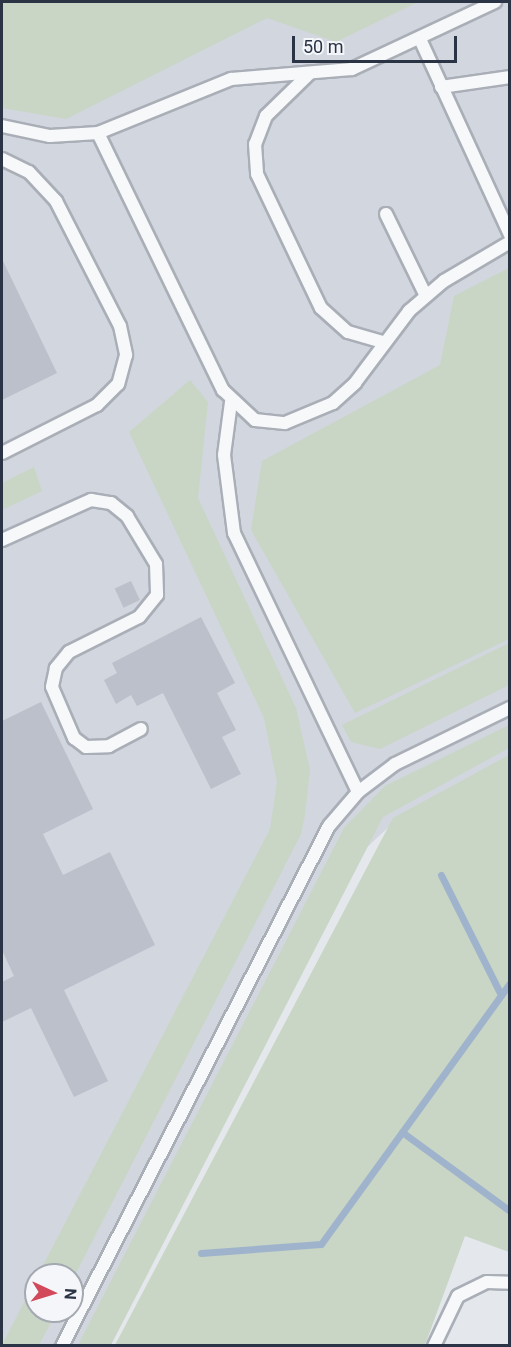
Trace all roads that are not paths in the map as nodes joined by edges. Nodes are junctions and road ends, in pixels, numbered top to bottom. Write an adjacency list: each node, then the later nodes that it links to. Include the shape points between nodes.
1 (495, 2): 2 (lane)
2 (420, 39): 3 (lane, via 352,69); 5 (lane)
3 (309, 74): 8 (lane, via 231,79); 14 (lane, via 266,116 255,144 257,174 321,309 348,332)
4 (507, 78): 5 (lane); 6 (lane)
5 (441, 87): 11 (lane)
6 (510, 92)
7 (2, 126): 8 (lane, via 50,136)
8 (98, 133): 15 (lane)
9 (2, 159): 16 (lane, via 28,172 56,201 120,326 126,355 118,384 98,405)
10 (386, 214): 13 (lane)
11 (510, 235)
12 (510, 242): 13 (lane)
13 (426, 296): 14 (lane)
14 (382, 342): 15 (lane, via 345,393 299,420 255,420)
15 (231, 402): 20 (lane, via 224,455 234,533)
16 (2, 453)
17 (2, 540): 19 (lane, via 91,500 111,503 127,516 156,564 157,595 139,617 69,652 56,668 52,687 74,738 86,747 108,746)
18 (510, 708): 20 (lane, via 395,764)
19 (141, 729)
20 (358, 792): 22 (lane, via 317,845)
21 (510, 1283): 23 (lane, via 487,1282 458,1296)
22 (62, 1346)
23 (434, 1346)

